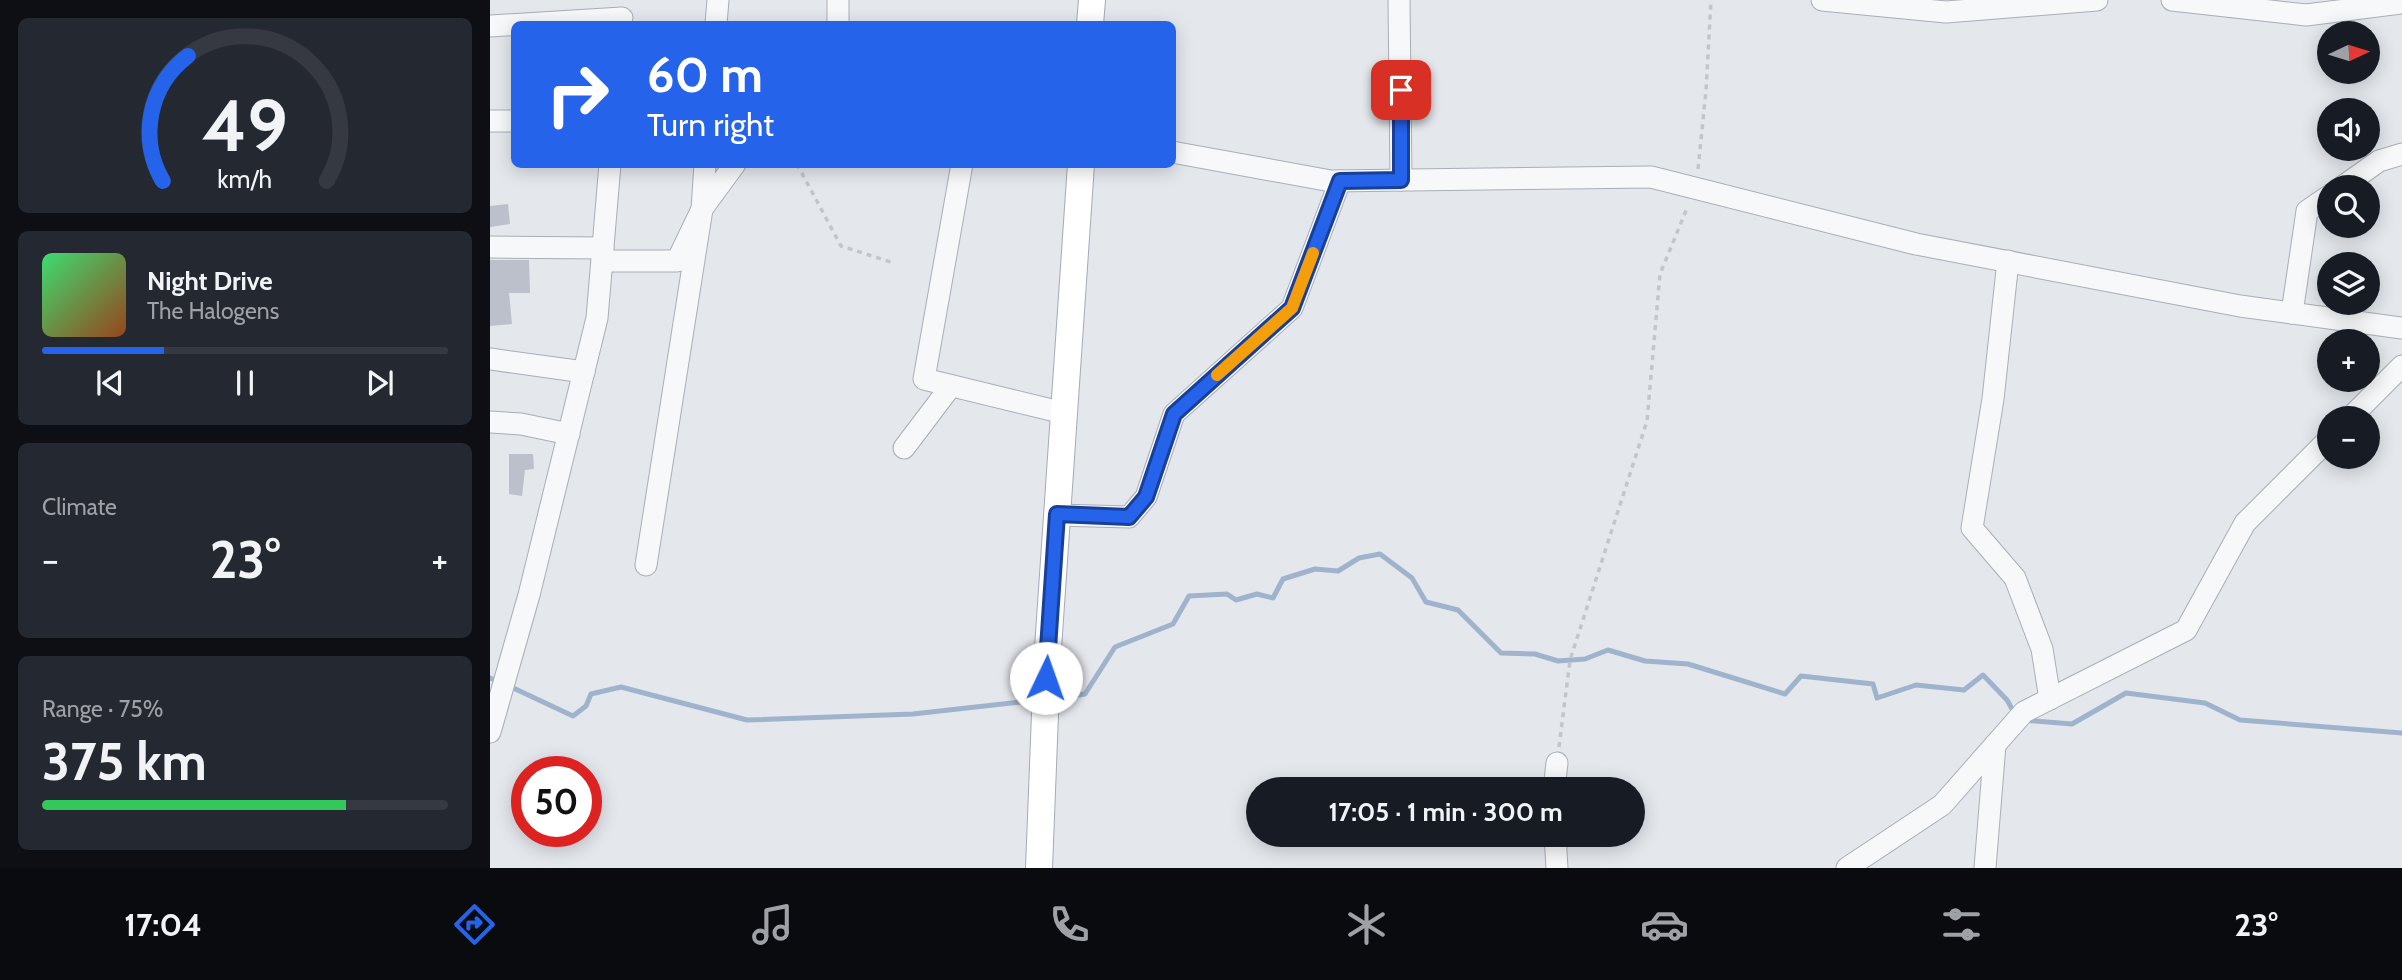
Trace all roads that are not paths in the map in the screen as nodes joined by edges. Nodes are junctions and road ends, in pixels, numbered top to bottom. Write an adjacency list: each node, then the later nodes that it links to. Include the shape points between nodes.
1 (718, 0): 11 (street)
2 (838, 0): 12 (street)
3 (1092, 0): 13 (main road)
4 (1399, 0): 26 (street)
5 (1822, 0): 6 (street, via 1946,12)
6 (2096, 0)
7 (2172, 0): 8 (street, via 2306,15)
8 (2402, 3)
9 (622, 14): 10 (street)
10 (545, 21)
11 (716, 21)
12 (838, 21)
13 (1090, 21)
14 (511, 24): 15 (street)
15 (490, 26)
16 (490, 121): 17 (street)
17 (511, 121)
18 (1176, 153): 27 (street)
19 (2402, 154): 25 (street, via 2379,161)
20 (610, 168): 31 (street)
21 (705, 168): 29 (street)
22 (731, 168): 29 (street)
23 (961, 168): 38 (street, via 924,379)
24 (1081, 168): 40 (main road)
25 (2359, 175)
26 (1401, 180): 27 (street); 32 (street, via 1651,177 1916,244)
27 (1340, 181): 45 (street, via 1292,308 1174,414 1146,497 1129,517)
28 (2317, 204): 33 (street, via 2307,211)
29 (702, 209): 31 (street, via 677,261); 46 (street)
30 (490, 247): 31 (street)
31 (602, 254): 37 (street, via 597,318)
32 (2008, 261): 33 (street); 47 (street, via 1993,399 1972,528 2015,579 2042,649)
33 (2292, 313): 34 (street)
34 (2402, 328)
35 (490, 359): 37 (street)
36 (2402, 366): 39 (street)
37 (584, 372): 42 (street)
38 (951, 386): 40 (street); 43 (street)
39 (2362, 406)
40 (1064, 413): 45 (main road)
41 (490, 422): 42 (street)
42 (569, 434): 48 (street)
43 (904, 448)
44 (2317, 451): 47 (street, via 2245,523 2186,629)
45 (1057, 514): 53 (main road)
46 (646, 565)
47 (2050, 699): 49 (street, via 2024,712)
48 (490, 732)
49 (1995, 745): 55 (street, via 1942,805); 56 (street)
50 (1557, 763): 51 (street)
51 (1555, 777)
52 (1556, 847): 54 (street)
53 (1040, 868)
54 (1557, 868)
55 (1847, 868)
56 (1985, 868)

